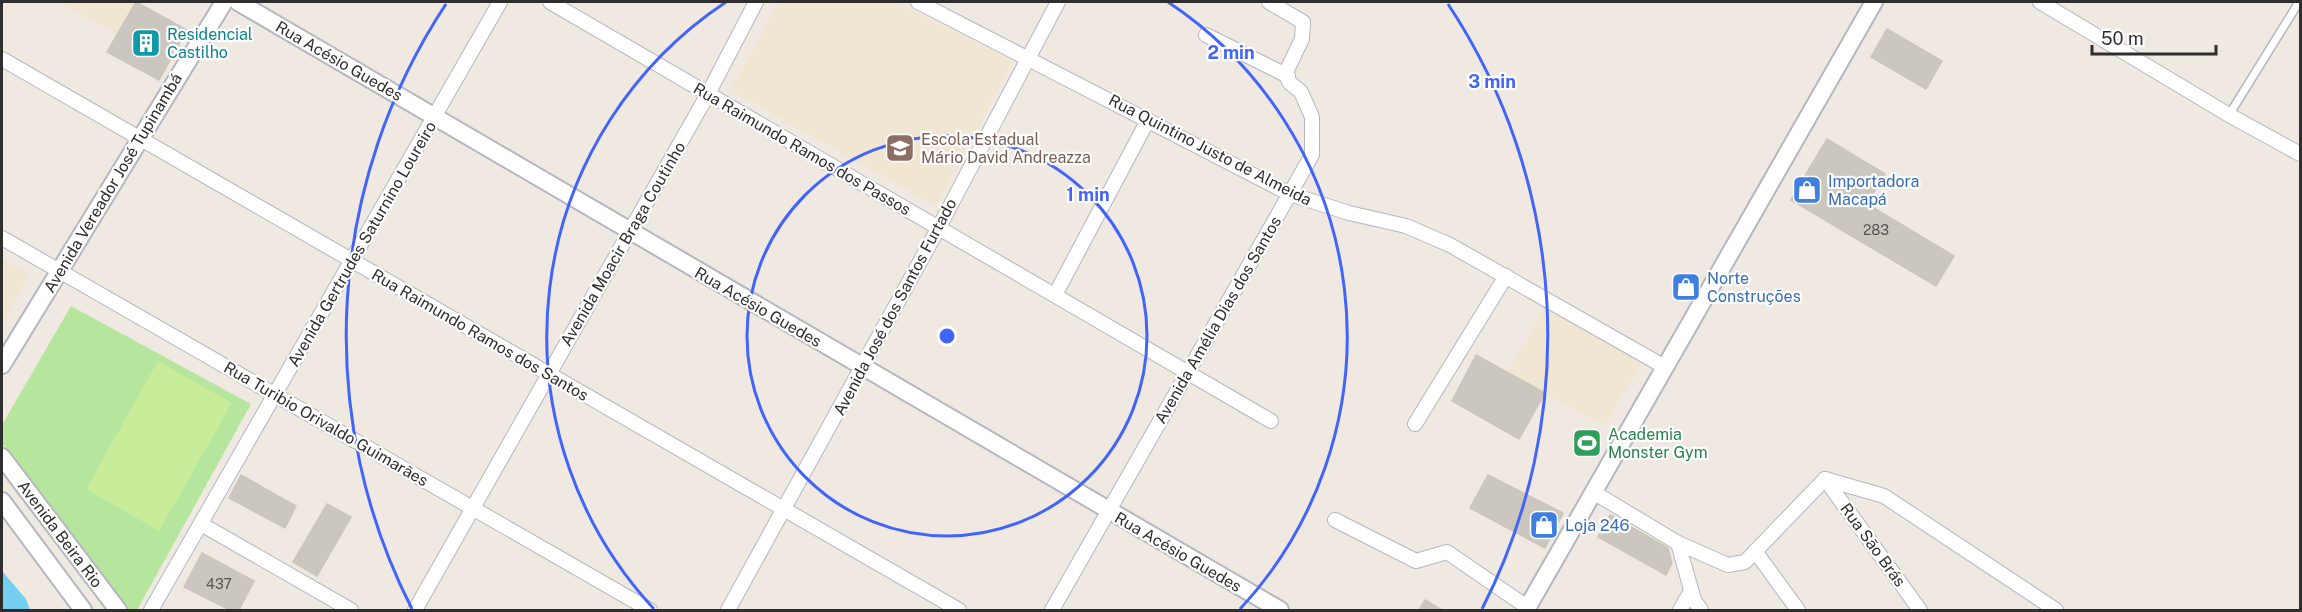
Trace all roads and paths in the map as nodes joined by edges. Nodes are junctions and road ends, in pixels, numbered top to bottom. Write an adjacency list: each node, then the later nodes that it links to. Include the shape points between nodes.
1 (224, 2): 20 (street, Avenida Vereador José Tupinambá)
2 (238, 2): 18 (street, Rua Acésio Guedes)
3 (500, 2): 18 (street, Avenida Gertrudes Saturnino Loureiro)
4 (550, 2): 16 (street, Rua Raimundo Ramos dos Passos)
5 (756, 2): 16 (street, Avenida Moacir Braga Coutinho)
6 (918, 2): 14 (street, Rua Quintino Justo de Almeida)
7 (1058, 2): 14 (street, Avenida José dos Santos Furtado)
8 (1269, 2): 15 (street, via 1303,22 1302,39 1286,72)
9 (1874, 2): 31 (street)
10 (2040, 2): 17 (street)
11 (2299, 2): 17 (lane)
12 (1206, 35): 15 (street)
13 (2, 59): 20 (street, Rua Raimundo Ramos dos Santos)
14 (1029, 59): 19 (street, Rua Quintino Justo de Almeida); 23 (street, Avenida José dos Santos Furtado)
15 (1288, 76): 22 (street, Avenida Amélia Dias dos Santos, via 1312,117 1312,155)
16 (708, 94): 23 (street, Rua Raimundo Ramos dos Passos); 24 (street, Avenida Moacir Braga Coutinho)
17 (2229, 116): 21 (street)
18 (435, 117): 24 (street, Rua Acésio Guedes); 26 (street, Avenida Gertrudes Saturnino Loureiro)
19 (1148, 120): 22 (street, Rua Quintino Justo de Almeida); 29 (street)
20 (140, 139): 26 (street, Rua Raimundo Ramos dos Santos); 27 (street, Avenida Vereador José Tupinambá)
21 (2301, 154)
22 (1290, 194): 28 (street, Rua Quintino Justo de Almeida, via 1406,226); 33 (street, Avenida Amélia Dias dos Santos)
23 (938, 228): 29 (street, Rua Raimundo Ramos dos Passos); 32 (street, Avenida José dos Santos Furtado)
24 (630, 232): 32 (street, Rua Acésio Guedes); 34 (street, Avenida Moacir Braga Coutinho)
25 (2, 238): 27 (street, Rua Turibio Orivaldo Guimarães)
26 (353, 261): 34 (street, Rua Raimundo Ramos dos Santos); 35 (street, Avenida Gertrudes Saturnino Loureiro)
27 (59, 271): 30 (street, Avenida Vereador José Tupinambá); 35 (street, Rua Turibio Orivaldo Guimarães)
28 (1506, 276): 31 (street, Rua Quintino Justo de Almeida); 37 (street)
29 (1055, 295): 33 (street, Rua Raimundo Ramos dos Passos)
30 (2, 365)
31 (1665, 367): 40 (street)
32 (862, 368): 43 (street, Avenida José dos Santos Furtado); 44 (street, Rua Acésio Guedes)
33 (1189, 373): 36 (street, Rua Raimundo Ramos dos Passos); 44 (street, Avenida Amélia Dias dos Santos)
34 (549, 374): 42 (street, Avenida Moacir Braga Coutinho); 43 (street, Rua Raimundo Ramos dos Santos)
35 (275, 395): 42 (street, Rua Turibio Orivaldo Guimarães); 46 (street, Avenida Gertrudes Saturnino Loureiro)
36 (1271, 422)
37 (1415, 424)
38 (2, 457): 53 (street, Avenida Beira Rio)
39 (1825, 479): 48 (street); 49 (street, via 1884,496); 65 (street, Rua São Brás)
40 (1593, 492): 47 (street); 51 (street)
41 (2, 501): 52 (street, Avenida Beira Rio)
42 (473, 509): 56 (street, Avenida Moacir Braga Coutinho); 57 (street, Rua Turibio Orivaldo Guimarães)
43 (785, 510): 58 (street, Avenida José dos Santos Furtado); 59 (street, Rua Raimundo Ramos dos Santos)
44 (1108, 511): 60 (street, Avenida Amélia Dias dos Santos); 61 (street, Rua Acésio Guedes)
45 (1335, 520): 51 (street, via 1416,561 1447,552)
46 (201, 524): 54 (street, Avenida Gertrudes Saturnino Loureiro); 55 (street)
47 (1678, 543): 48 (street, via 1735,566); 50 (street)
48 (1755, 551): 64 (street)
49 (2023, 586): 66 (street); 67 (street)
50 (1691, 591): 62 (street); 63 (street)
51 (1526, 609)
52 (83, 610)
53 (118, 610)
54 (151, 610)
55 (351, 610)
56 (415, 610)
57 (650, 610)
58 (728, 610)
59 (959, 610)
60 (1052, 610)
61 (1280, 610)
62 (1680, 610)
63 (1701, 610)
64 (1798, 610)
65 (1920, 610)
66 (2040, 610)
67 (2056, 610)

